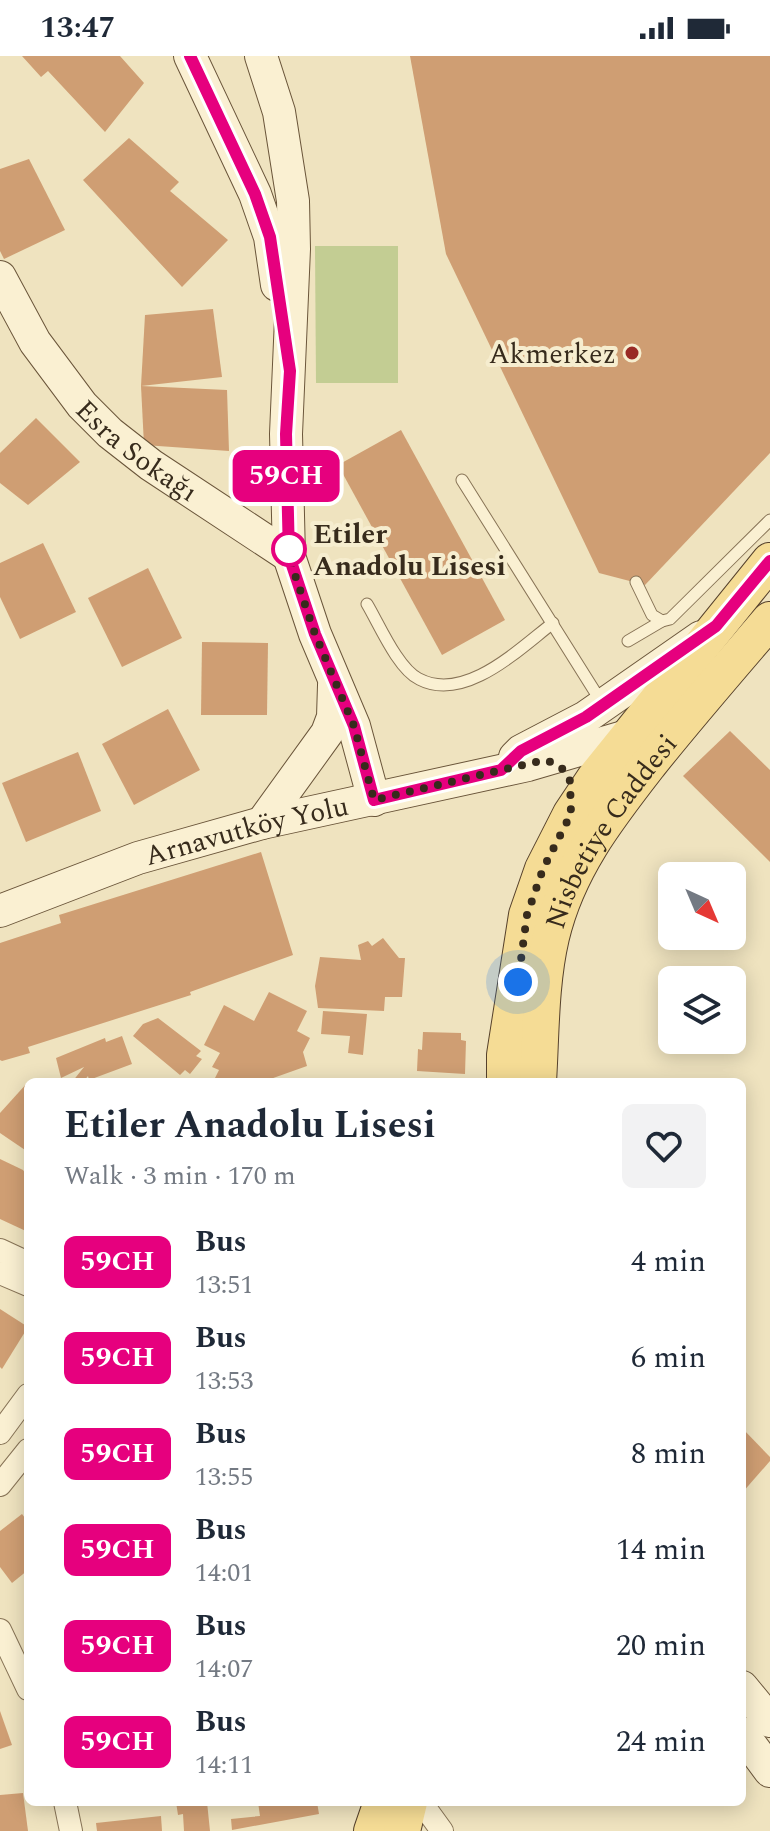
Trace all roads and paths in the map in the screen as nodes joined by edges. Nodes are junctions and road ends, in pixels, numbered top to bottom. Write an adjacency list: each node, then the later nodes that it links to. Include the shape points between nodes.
1 (190, 56): 4 (main road, via 270,237)
2 (261, 56): 4 (main road, via 279,112 293,201)
3 (0, 277): 7 (main road, Esra Sokağı, via 35,342 110,433)
4 (290, 371): 7 (main road)
5 (462, 480): 11 (lane)
6 (767, 534): 10 (lane, via 678,613); 15 (main road, Nisbetiye Caddesi, via 716,626)
7 (289, 556): 14 (main road)
8 (636, 582): 10 (lane, via 652,615)
9 (367, 604): 11 (lane, via 400,660 418,679 450,686 489,672)
10 (662, 621): 13 (lane)
11 (553, 623): 16 (lane)
12 (767, 631): 17 (main road, Nisbetiye Caddesi)
13 (628, 641)
14 (334, 681): 21 (main road, via 354,726); 23 (main road, via 327,733)
15 (653, 687): 16 (main road); 17 (main road); 18 (main road, Nisbetiye Caddesi)
16 (603, 705): 20 (main road, via 521,751)
17 (675, 731): 18 (main road); 26 (main road, Nisbetiye Caddesi, via 592,838 564,895 545,975)
18 (630, 735): 19 (main road, Arnavutköy Yolu); 22 (main road, Nisbetiye Caddesi)
19 (544, 760): 20 (main road, Arnavutköy Yolu); 22 (main road, via 566,772)
20 (501, 770): 21 (main road, Arnavutköy Yolu)
21 (374, 800): 23 (main road, Arnavutköy Yolu)
22 (571, 814): 25 (main road, Nisbetiye Caddesi, via 527,915)
23 (262, 823): 24 (main road, Arnavutköy Yolu, via 138,858)
24 (0, 911)
25 (505, 1078)
26 (538, 1078)
27 (0, 1250): 28 (street)
28 (24, 1261)
29 (0, 1273): 30 (street)
30 (24, 1283)
31 (24, 1400): 32 (street)
32 (0, 1433)
33 (24, 1455): 34 (street)
34 (0, 1485)
35 (0, 1630): 36 (street)
36 (24, 1681)
37 (746, 1692): 38 (main road)
38 (770, 1721)
39 (746, 1738): 40 (main road)
40 (770, 1771)
41 (66, 1806): 45 (street)
42 (381, 1806): 46 (main road)
43 (408, 1806): 47 (main road)
44 (424, 1806): 48 (street)
45 (71, 1831)
46 (372, 1831)
47 (402, 1831)
48 (442, 1831)

